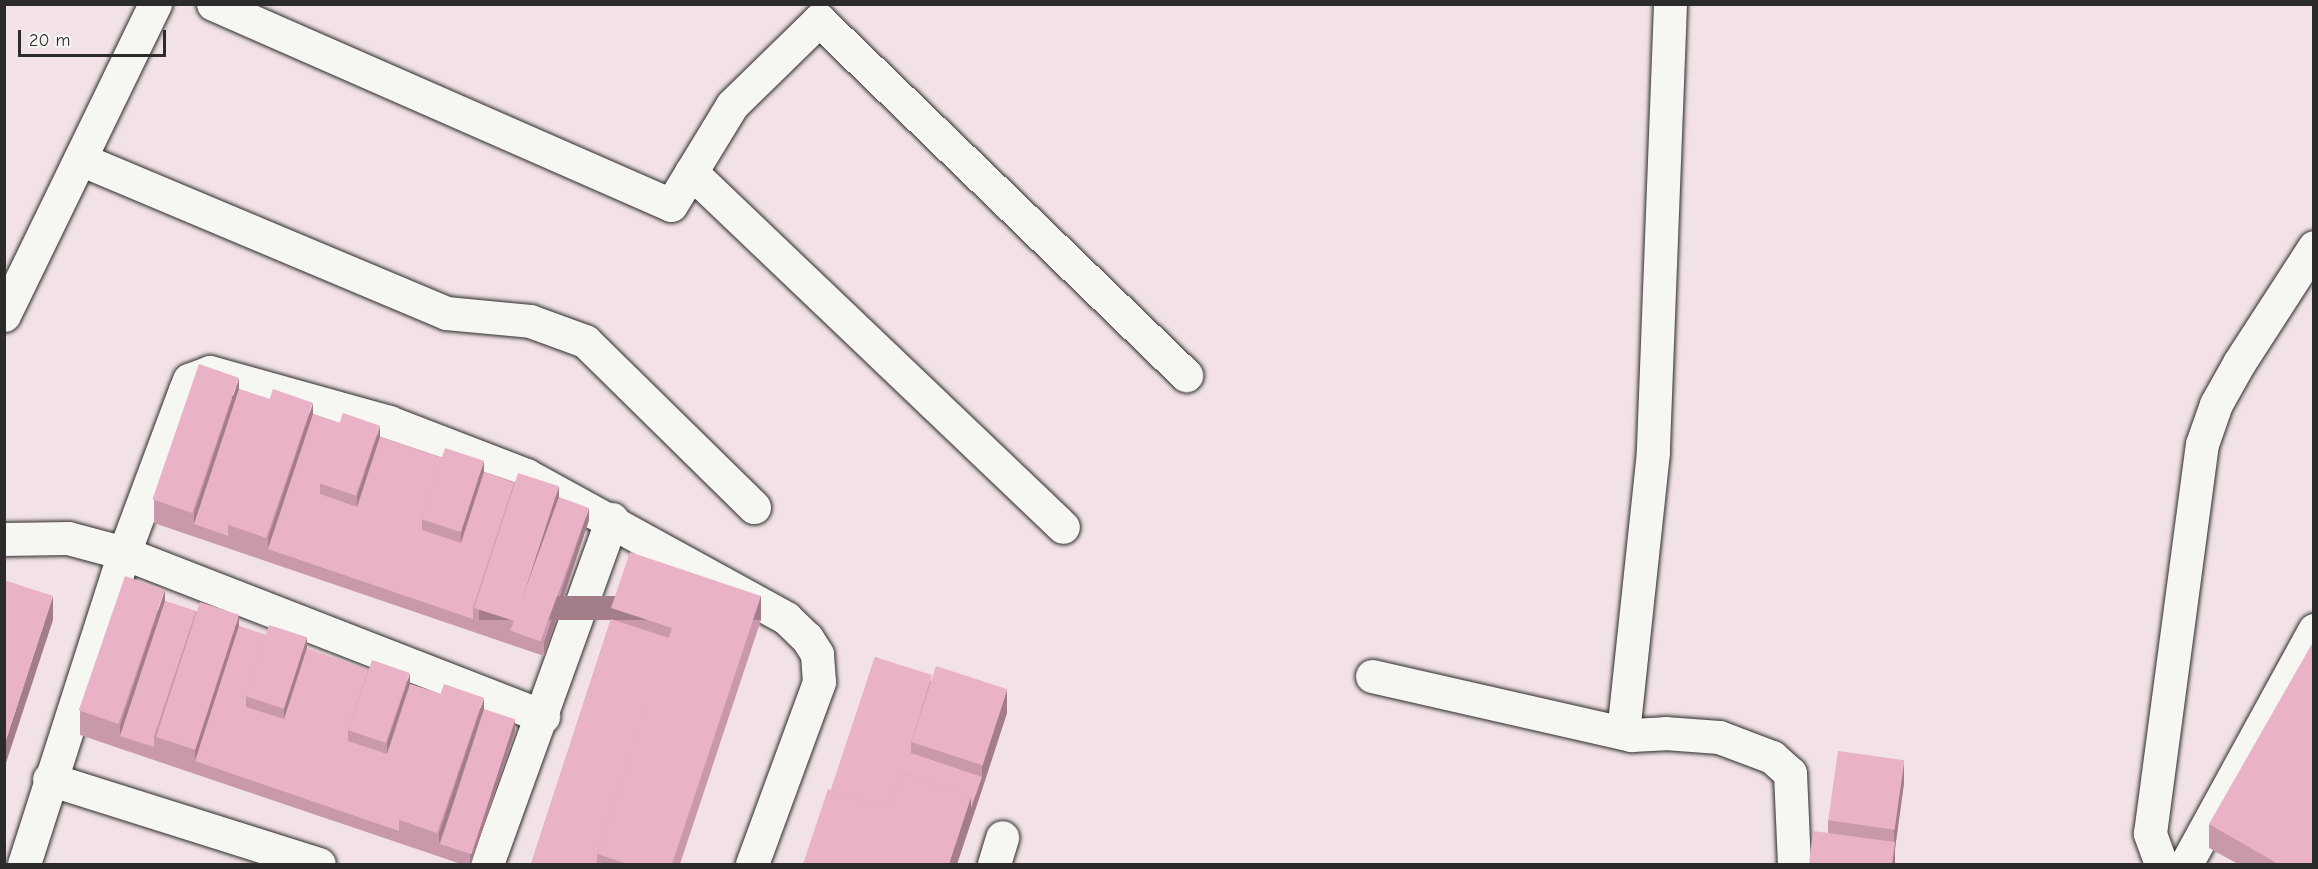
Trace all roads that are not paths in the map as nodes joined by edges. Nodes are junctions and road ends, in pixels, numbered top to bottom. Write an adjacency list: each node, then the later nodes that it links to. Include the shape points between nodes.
1 (155, 4): 4 (street)
2 (213, 4): 5 (street, via 671,205)
3 (1670, 4): 17 (street, via 1653,452 1623,711)
4 (80, 159): 7 (street); 9 (street, via 446,313 530,321 585,340)
5 (691, 172): 8 (street, via 732,105 819,20); 11 (street)
6 (2313, 247): 24 (street, via 2238,363 2216,404 2202,444 2150,833)
7 (4, 315)
8 (1186, 375)
9 (753, 507)
10 (612, 519): 13 (street, via 526,475 389,422 210,372 189,380); 16 (street); 22 (street, via 786,618 817,654 819,682)
11 (1063, 527)
12 (4, 539): 13 (street, via 68,538)
13 (124, 552): 16 (street); 18 (street)
14 (2313, 630): 25 (street)
15 (1372, 676): 17 (street)
16 (543, 716): 21 (street)
17 (1630, 735): 23 (street, via 1719,737 1772,757 1790,773)
18 (49, 779): 19 (street); 20 (street)
19 (32, 862)
20 (320, 864)
21 (487, 864)
22 (752, 864)
23 (1794, 864)
24 (2162, 864)
25 (2186, 864)

